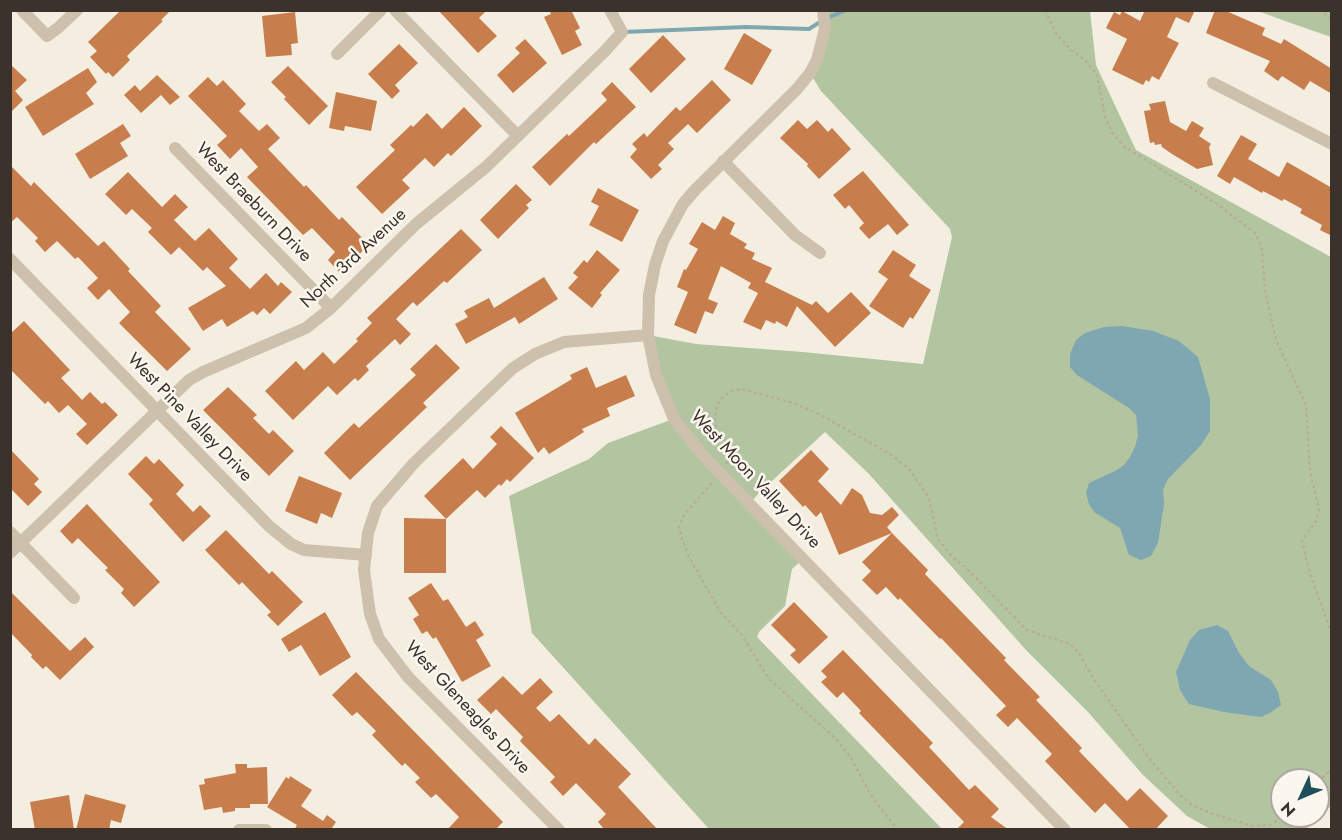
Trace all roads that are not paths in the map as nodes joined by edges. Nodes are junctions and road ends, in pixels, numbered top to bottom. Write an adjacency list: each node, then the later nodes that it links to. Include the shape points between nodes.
1 (22, 10): 2 (street, via 46,36)
2 (76, 10)
3 (381, 10): 7 (street)
4 (395, 10): 9 (street)
5 (610, 10): 9 (street, North 3rd Avenue, via 622,32)
6 (824, 10): 12 (street, West Moon Valley Drive, via 825,29 810,74)
7 (337, 54)
8 (1213, 83): 10 (street)
9 (518, 136): 15 (street, North 3rd Avenue, via 416,224)
10 (1332, 144)
11 (175, 148): 15 (street, West Braeburn Drive)
12 (723, 161): 13 (street, via 795,235); 16 (street, West Moon Valley Drive, via 683,204 663,241 649,295)
13 (820, 253)
14 (10, 259): 17 (street, West Pine Valley Drive)
15 (331, 308): 17 (street, North 3rd Avenue, via 287,338 189,380)
16 (648, 335): 21 (street, West Gleneagles Drive, via 564,342 513,368 414,463 377,506); 26 (street, West Moon Valley Drive, via 656,375 674,419 688,439)
17 (157, 411): 19 (street, North 3rd Avenue); 21 (street, West Pine Valley Drive, via 291,544 304,550)
18 (10, 532): 19 (street)
19 (21, 543): 20 (street, North 3rd Avenue); 22 (street)
20 (10, 553)
21 (366, 555): 25 (street, West Gleneagles Drive, via 364,570 370,614 380,639 408,677)
22 (74, 598)
23 (238, 830): 24 (street)
24 (266, 830)
25 (559, 830)
26 (1065, 830)

